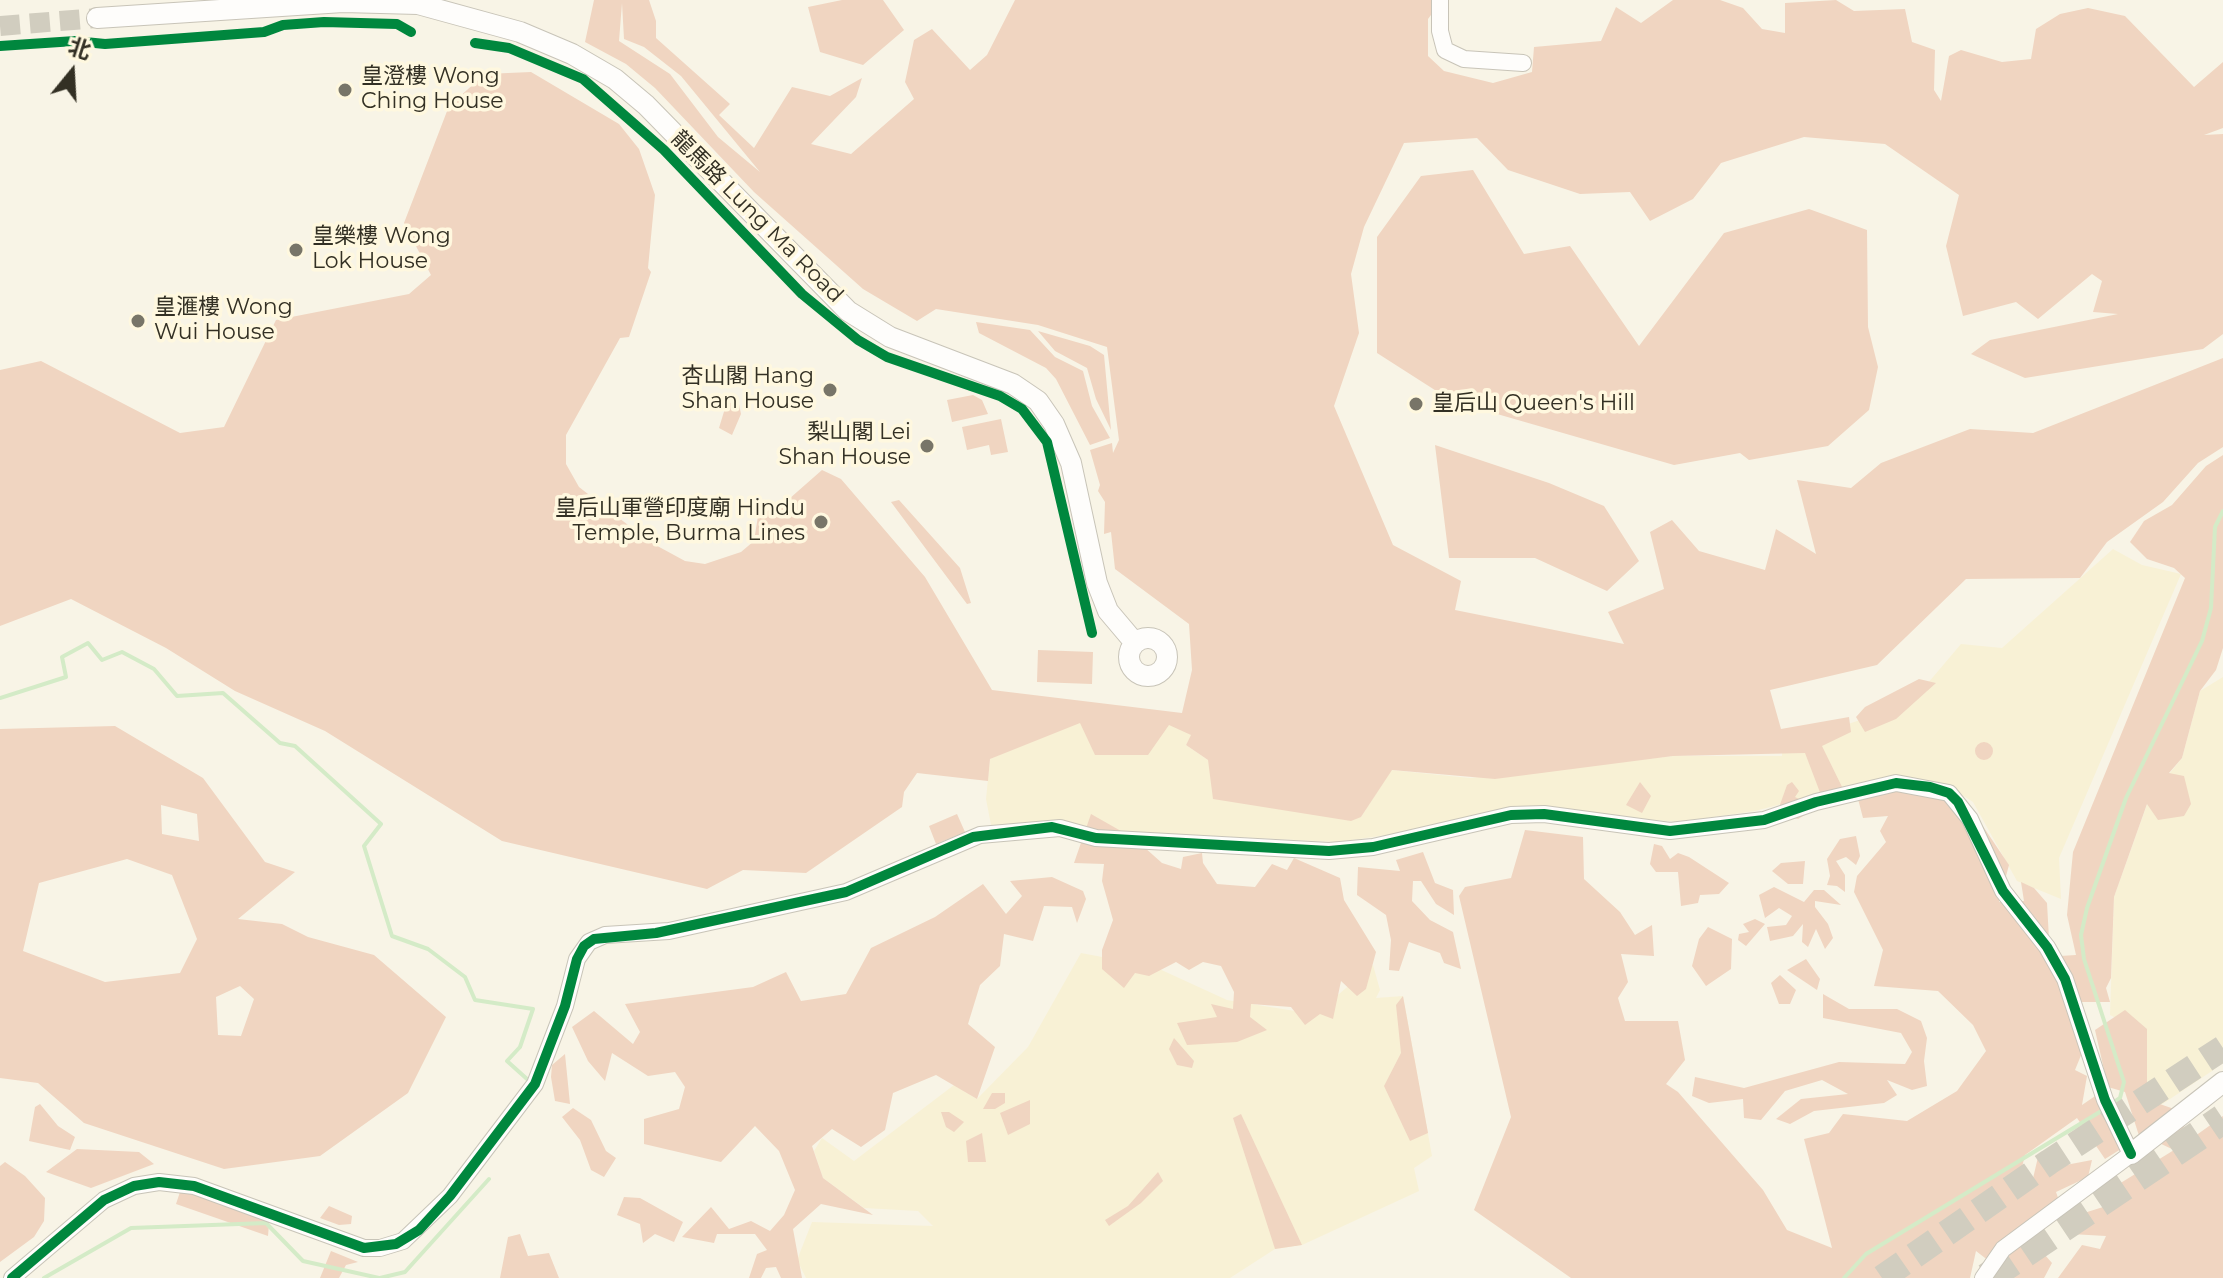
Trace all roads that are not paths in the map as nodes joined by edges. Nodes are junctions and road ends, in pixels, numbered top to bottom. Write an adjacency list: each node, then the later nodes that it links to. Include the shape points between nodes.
1 (1440, 0): 4 (street, via 1445,50 1464,59)
2 (251, 3): 3 (street, 龍馬路 Lung Ma Road); 5 (street, 龍馬路 Lung Ma Road, via 418,4 520,32 615,79 848,311 890,337 1013,384 1038,401 1071,463 1108,611)
3 (97, 18)
4 (1523, 63)
5 (1135, 643)
6 (2223, 1082): 7 (street)
7 (2131, 1154): 8 (street, via 2107,1105 2065,979 2003,891 1964,811 1949,793 1930,787 1896,783 1764,820 1670,831 1544,814 1511,815 1373,847 1329,851 1096,838 1044,828 973,837 846,892 669,931 594,939 580,951 535,1084 450,1196 419,1230 396,1244 364,1248 194,1186 159,1182 104,1200); 9 (street, via 2003,1249)
8 (12, 1278)
9 (1983, 1278)

